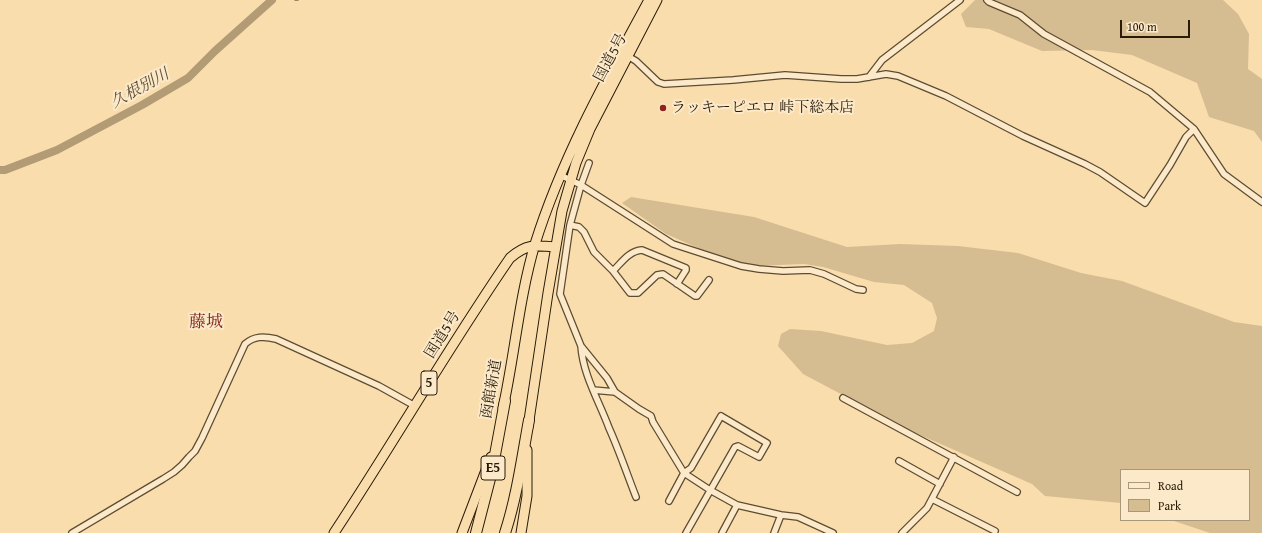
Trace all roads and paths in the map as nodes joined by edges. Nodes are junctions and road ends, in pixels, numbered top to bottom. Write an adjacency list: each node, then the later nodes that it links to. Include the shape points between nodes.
1 (649, 0): 5 (highway, 国道5号)
2 (657, 0): 5 (highway, 国道5号)
3 (960, 0): 6 (street, via 882,60)
4 (988, 0): 7 (street, via 1020,15 1044,34 1150,92)
5 (624, 55): 6 (street, via 636,60 658,82 664,84 785,75 841,79); 9 (highway, 国道5号, via 581,130); 10 (highway, 国道5号, via 580,152)
6 (869, 77): 7 (street, via 886,74 898,76 946,96 1100,172 1145,203 1186,137)
7 (1194, 129): 12 (street, via 1224,174)
8 (589, 163): 11 (street)
9 (560, 175): 10 (street); 14 (highway, 国道5号)
10 (571, 180): 11 (street); 15 (highway, 国道5号)
11 (581, 185): 13 (street); 19 (street, via 673,244 759,270 810,270)
12 (1262, 202)
13 (570, 225): 16 (street, via 579,227 584,232 594,252); 21 (street)
14 (535, 245): 15 (highway, 国道5号 / 5); 26 (highway, 函館新道, via 517,322); 27 (highway, 国道5号 / 5, via 518,251 510,258)
15 (555, 247): 20 (highway)
16 (613, 271): 18 (street, via 630,293 638,293 659,274); 18 (street, via 627,256 642,250 686,268)
17 (709, 280): 18 (street, via 697,296)
18 (677, 284)
19 (863, 290)
20 (548, 293): 21 (street); 28 (highway)
21 (560, 294): 22 (street)
22 (581, 346): 23 (street, via 587,374); 24 (street)
23 (594, 390): 24 (street); 35 (street)
24 (615, 392): 31 (street, via 651,416)
25 (843, 398): 29 (street)
26 (504, 401): 43 (highway, 函館新道, via 490,462); 44 (highway, E5, via 492,471)
27 (415, 406): 41 (street, via 379,386 276,339 255,338 245,344 202,438 195,451 182,465); 42 (highway, 国道5号 / 5)
28 (529, 420): 45 (highway, E5); 46 (highway, via 527,496)
29 (954, 457): 32 (street); 34 (street)
30 (899, 461): 32 (street)
31 (684, 473): 33 (street); 33 (street, via 691,468 721,416 767,443 759,457 738,446 735,447); 37 (street)
32 (940, 484): 36 (street)
33 (710, 490): 38 (street); 47 (street)
34 (1017, 492)
35 (636, 497)
36 (932, 498): 40 (street); 51 (street, via 927,508)
37 (669, 501)
38 (737, 505): 39 (street); 48 (street)
39 (781, 515): 49 (street); 50 (street, via 798,517)
40 (995, 532)
41 (72, 533)
42 (334, 533)
43 (462, 533)
44 (476, 533)
45 (506, 533)
46 (521, 533)
47 (686, 533)
48 (723, 533)
49 (774, 533)
50 (832, 533)
51 (902, 533)

